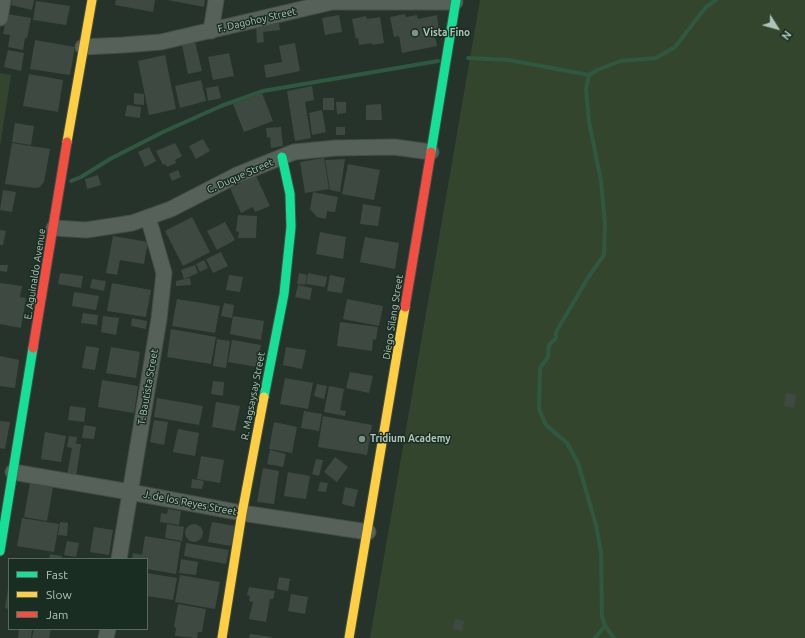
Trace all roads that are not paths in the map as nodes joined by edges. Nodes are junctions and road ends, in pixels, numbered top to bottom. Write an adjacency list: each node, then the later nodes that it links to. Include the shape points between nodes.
1 (3, 0): 6 (street)
2 (92, 0): 8 (street, E. Aguinaldo Avenue)
3 (216, 0): 7 (street)
4 (332, 1): 5 (street, F. Dagohoy Street); 7 (street, F. Dagohoy Street)
5 (455, 1): 9 (street, Diego Silang Street)
6 (0, 18)
7 (211, 30): 8 (street, F. Dagohoy Street, via 161,42)
8 (83, 47): 12 (street, E. Aguinaldo Avenue)
9 (431, 152): 10 (street, C. Duque Street, via 394,147 336,148 294,152); 16 (street, Diego Silang Street)
10 (282, 157): 11 (street, C. Duque Street, via 171,209); 15 (street, R. Magsaysay Street, via 290,194 291,227 284,294)
11 (148, 217): 12 (street, C. Duque Street, via 132,223 86,230); 14 (street, T. Bautista Street, via 164,273 159,319)
12 (54, 228): 13 (street, E. Aguinaldo Avenue)
13 (13, 472): 14 (street, J. de los Reyes Street); 17 (street, E. Aguinaldo Avenue)
14 (130, 492): 15 (street, J. de los Reyes Street); 18 (street, T. Bautista Street)
15 (242, 513): 16 (street, J. de los Reyes Street); 19 (street, R. Magsaysay Street)
16 (368, 532): 20 (street, Diego Silang Street)
17 (0, 551)
18 (119, 558)
19 (222, 638)
20 (349, 638)

